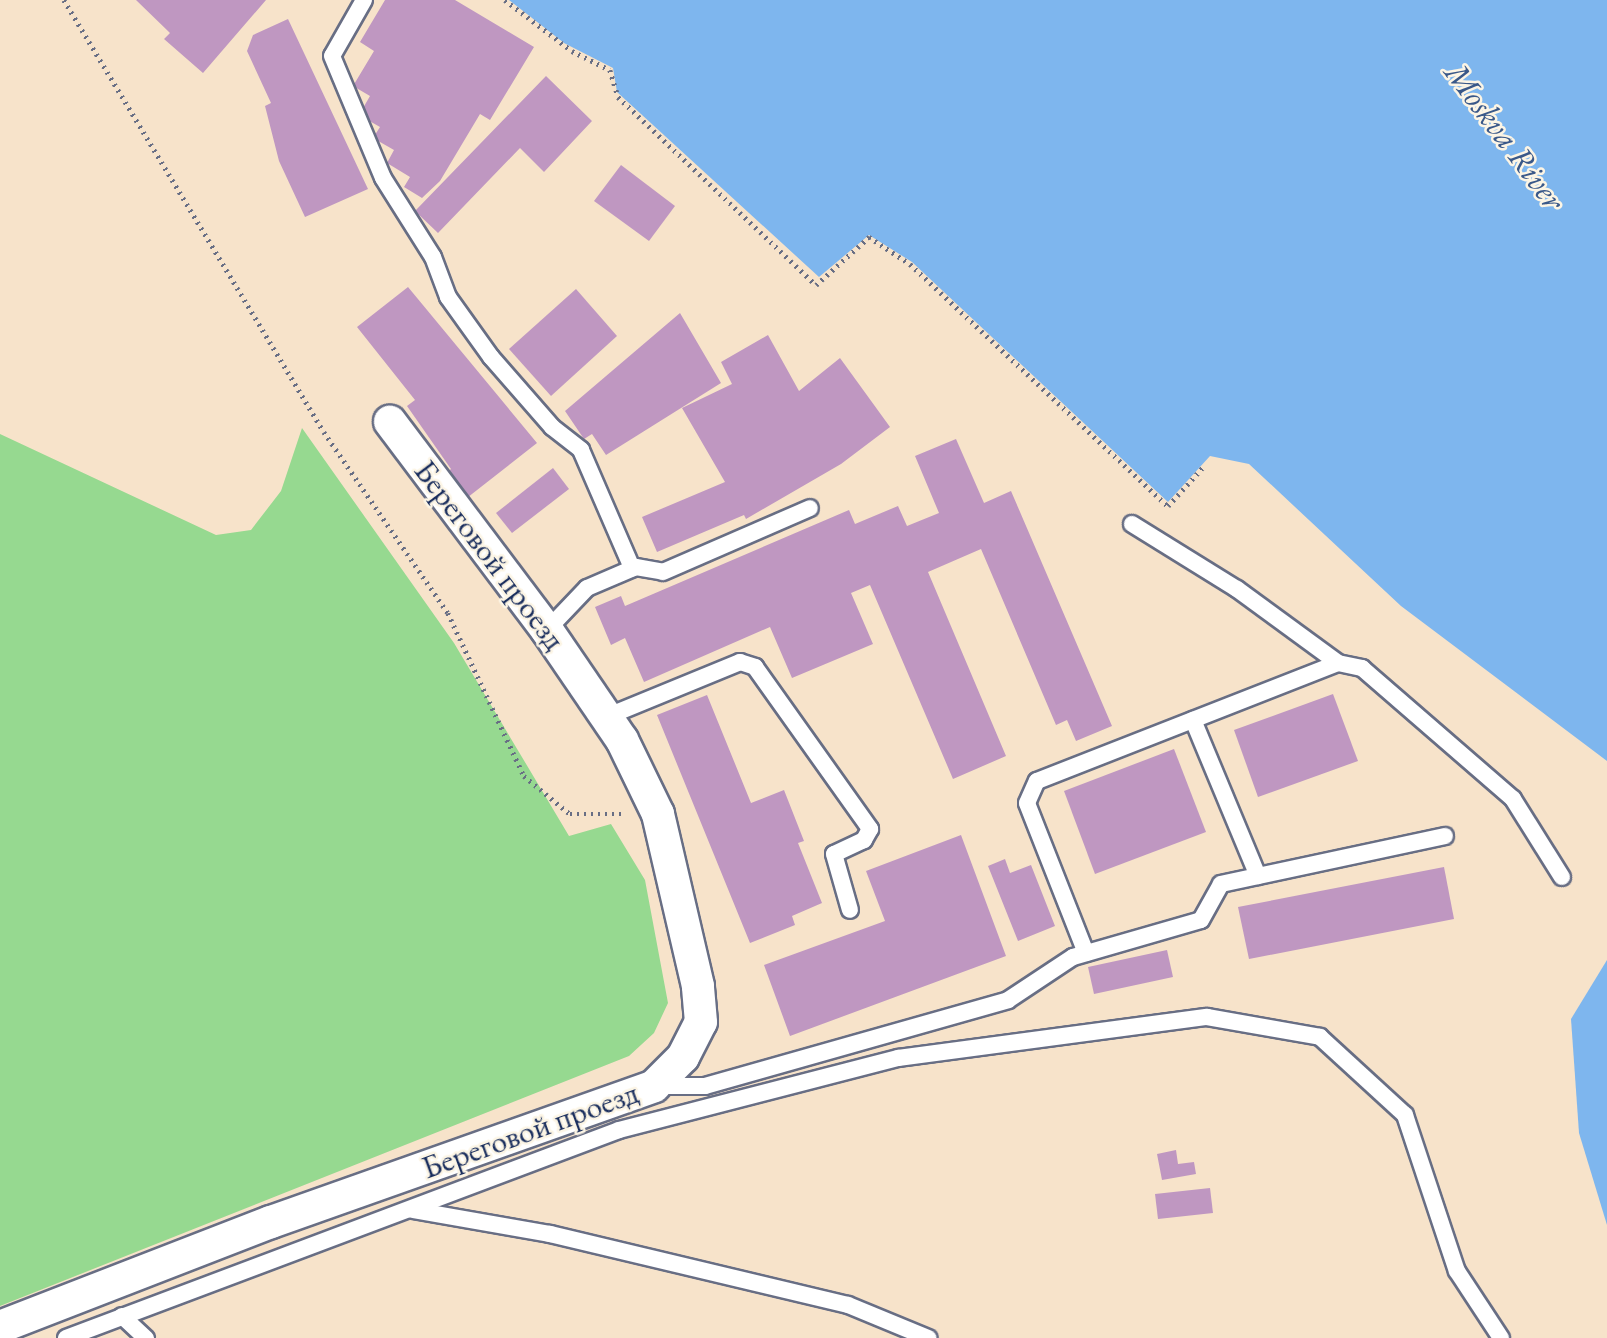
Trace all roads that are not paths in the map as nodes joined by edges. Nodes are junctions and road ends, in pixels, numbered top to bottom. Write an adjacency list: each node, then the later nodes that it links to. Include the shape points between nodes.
1 (364, 0): 5 (lane, via 332,56 383,178 433,257 448,297 491,357 552,427 581,450)
2 (390, 422): 6 (street, Береговой проезд)
3 (810, 509): 5 (lane, via 663,572)
4 (1132, 524): 7 (lane, via 1237,589)
5 (632, 568): 6 (lane, via 587,588)
6 (547, 630): 8 (street, Береговой проезд)
7 (1338, 663): 9 (lane); 12 (lane, via 1362,668 1513,799)
8 (606, 717): 13 (lane, via 740,662 755,667 870,829 864,840 834,854); 15 (street, Береговой проезд, via 658,814 698,986 701,1022 683,1057)
9 (1193, 720): 11 (lane); 14 (lane, via 1037,781 1028,792 1027,803)
10 (1445, 836): 11 (lane)
11 (1258, 876): 14 (lane, via 1221,884 1201,920)
12 (1562, 877)
13 (850, 909)
14 (1086, 953): 15 (lane, via 1067,960 1008,1000 705,1086)
15 (654, 1086): 18 (street, Береговой проезд, via 271,1222)
16 (411, 1210): 17 (lane); 21 (lane, via 551,1234 848,1306); 22 (lane, via 618,1130 898,1058 1207,1017 1320,1037 1405,1115 1457,1271)
17 (122, 1317): 19 (lane); 20 (lane)
18 (0, 1327)
19 (66, 1338)
20 (146, 1338)
21 (928, 1338)
22 (1501, 1338)

